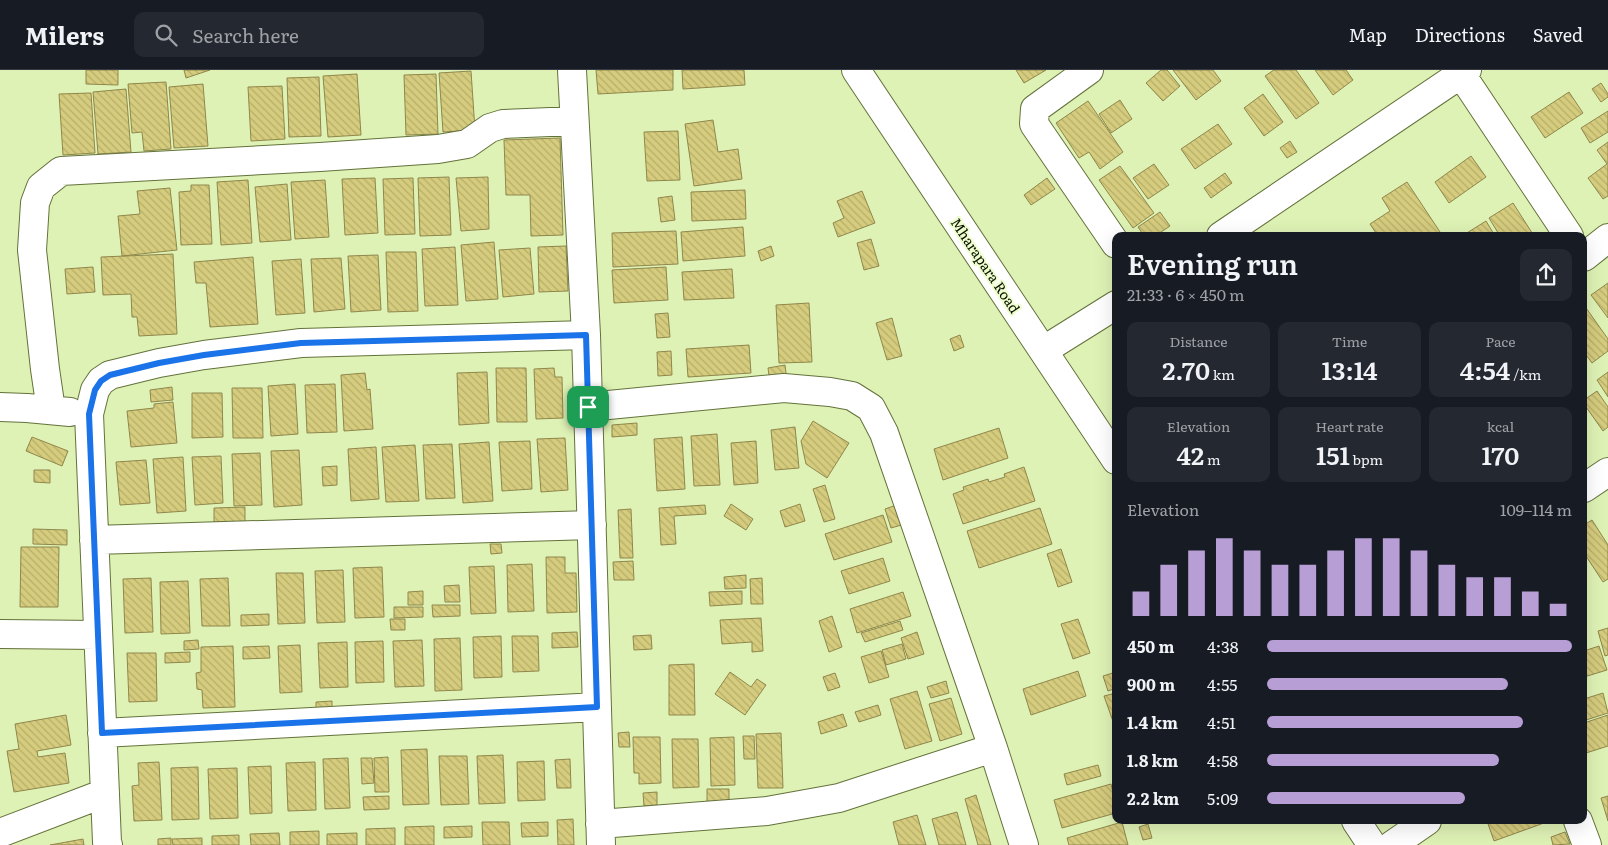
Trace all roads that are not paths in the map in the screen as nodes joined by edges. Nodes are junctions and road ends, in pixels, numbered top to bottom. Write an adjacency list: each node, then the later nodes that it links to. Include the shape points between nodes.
1 (572, 70): 5 (street)
2 (856, 70): 13 (street, Mharapara Road)
3 (1090, 70): 8 (street, via 1035,109 1034,124)
4 (1464, 72): 6 (street); 7 (street)
5 (574, 121): 12 (street); 16 (street, via 503,124 490,128 467,144 438,149 61,171 41,187 34,203 32,250)
6 (1227, 232)
7 (1566, 232)
8 (1112, 238)
9 (1608, 238): 10 (street)
10 (1587, 255)
11 (1112, 308): 13 (street)
12 (586, 335): 15 (street); 17 (street, via 301,343 204,355 110,375 95,390)
13 (1044, 350): 18 (street, Mharapara Road)
14 (0, 407): 16 (street)
15 (588, 407): 21 (street); 27 (street, via 784,388 852,396 871,408 884,433)
16 (51, 410): 17 (street)
17 (89, 414): 22 (street)
18 (1112, 454)
19 (1608, 472): 20 (street)
20 (1587, 486)
21 (592, 525): 22 (street); 25 (street)
22 (94, 540): 24 (street)
23 (0, 634): 24 (street)
24 (98, 635): 26 (street)
25 (597, 707): 26 (street); 33 (street)
26 (102, 733): 28 (street)
27 (993, 748): 33 (street, via 839,798); 35 (street)
28 (105, 794): 32 (street); 34 (street)
29 (1358, 824): 36 (street)
30 (1423, 824): 37 (street)
31 (1579, 824): 38 (street)
32 (0, 833)
33 (601, 835)
34 (108, 845)
35 (1024, 845)
36 (1372, 845)
37 (1392, 845)
38 (1587, 845)

